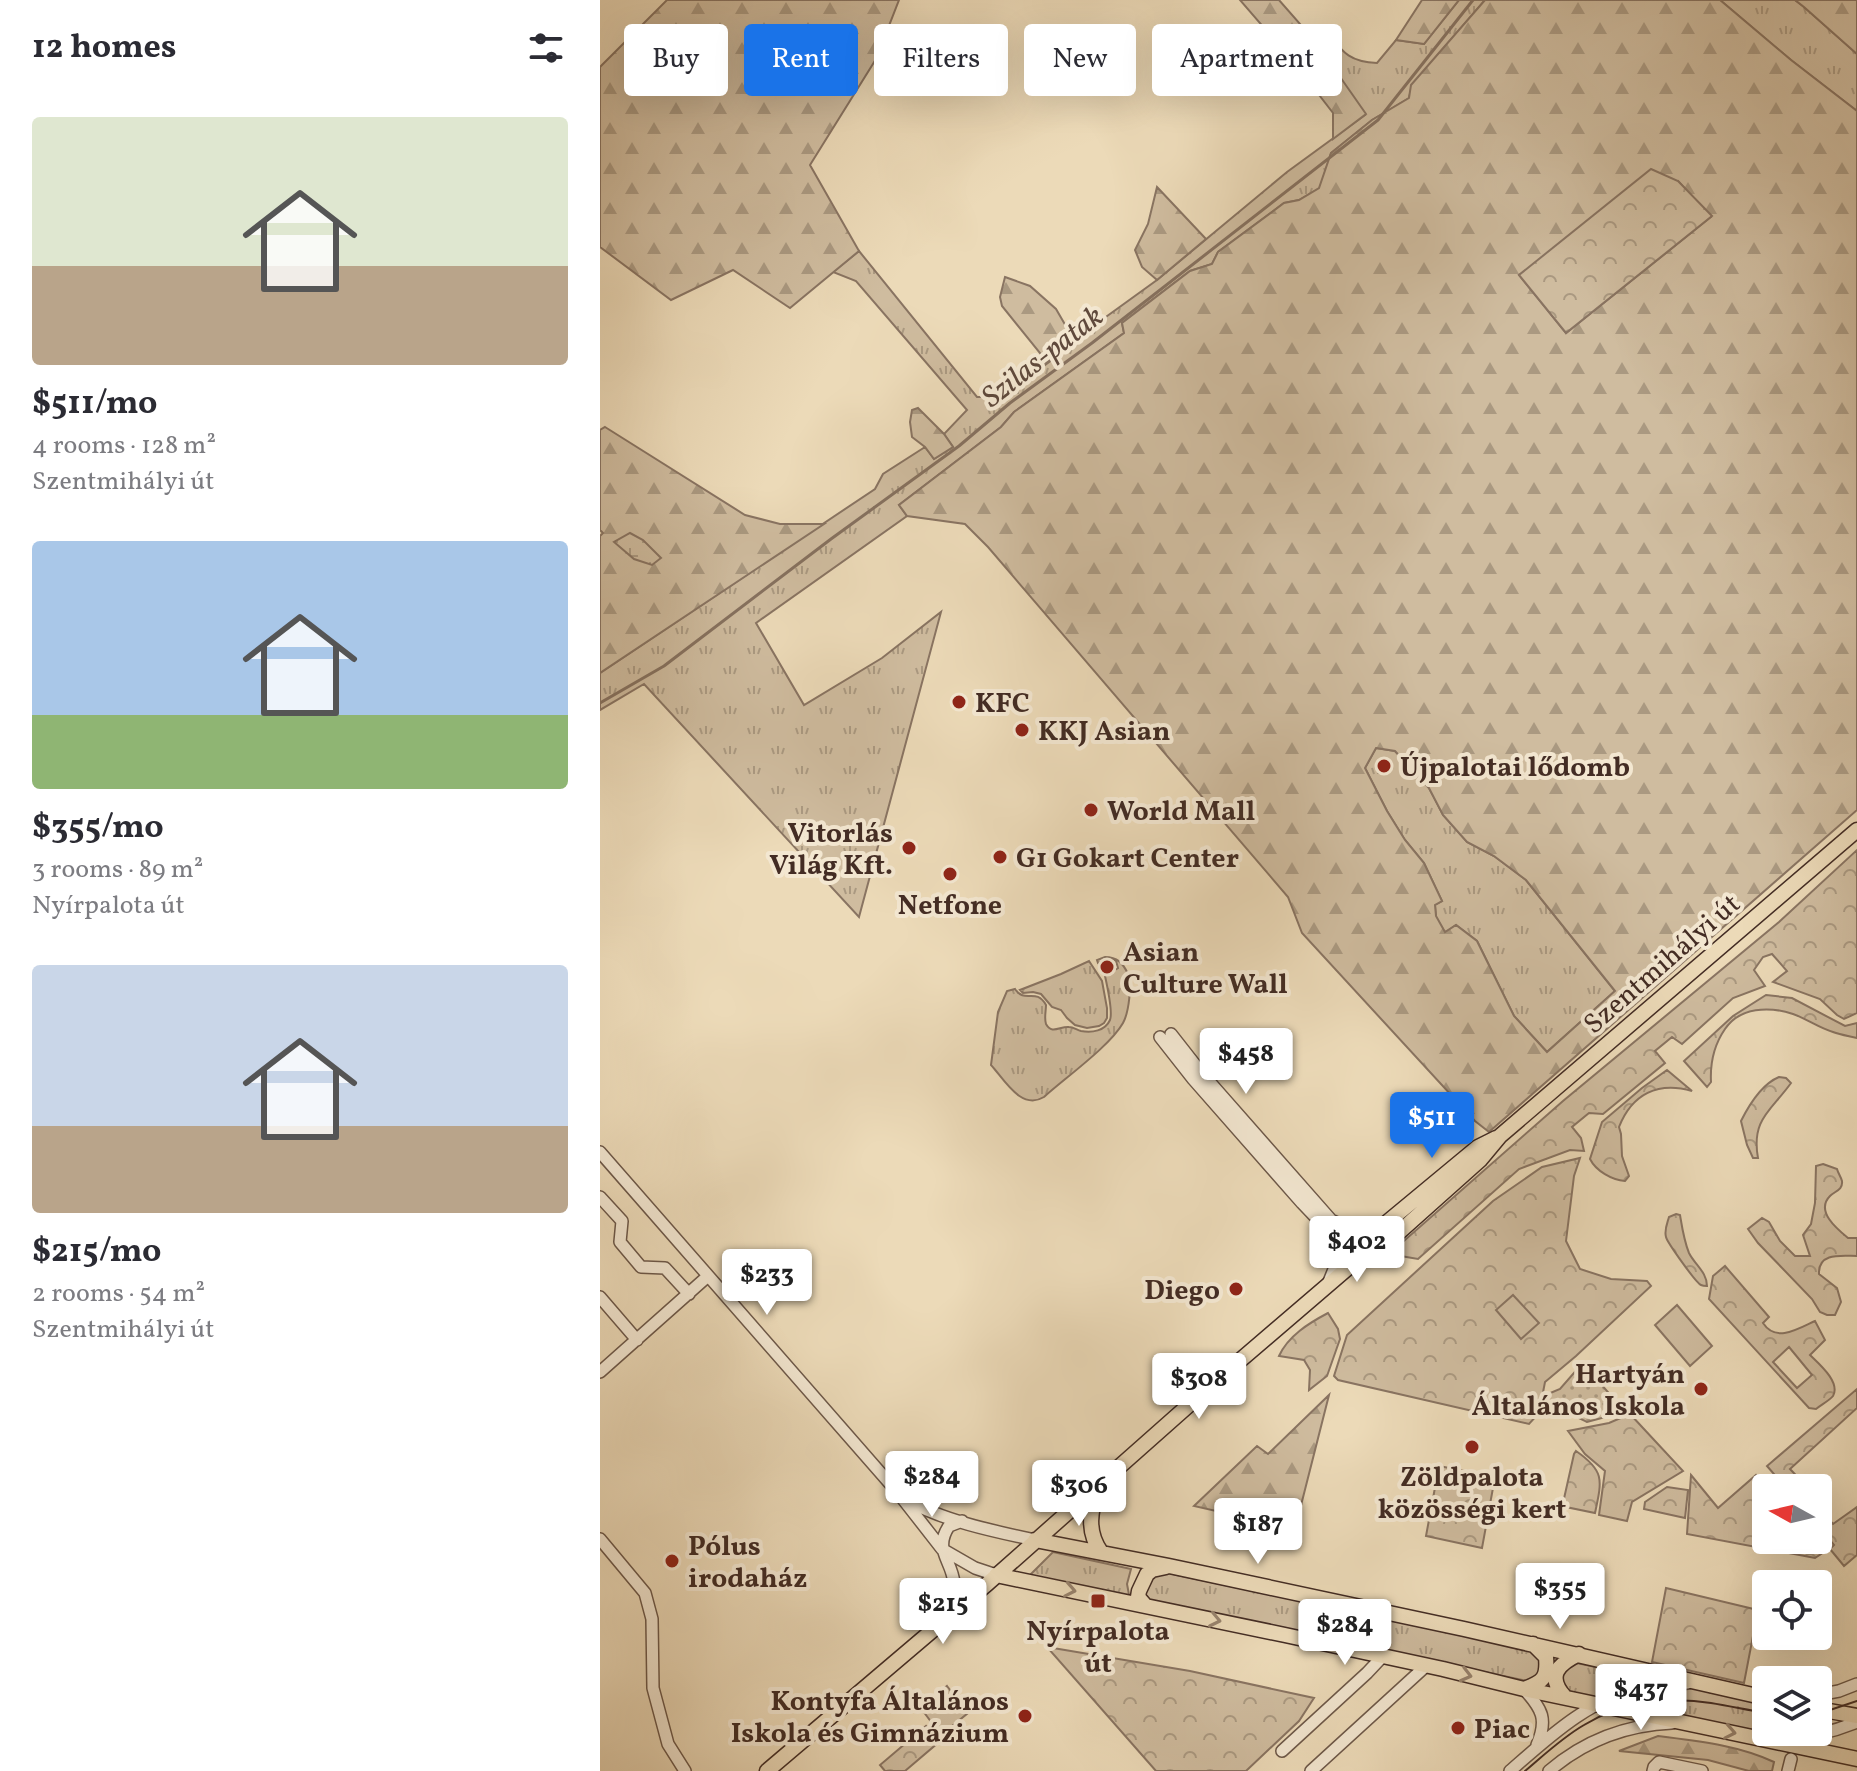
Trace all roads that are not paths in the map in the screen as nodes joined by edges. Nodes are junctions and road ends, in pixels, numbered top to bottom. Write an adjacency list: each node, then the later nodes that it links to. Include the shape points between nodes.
1 (1857, 830): 2 (main road, Szentmihályi út)
2 (1500, 1136): 6 (main road, Szentmihályi út, via 1478,1147); 8 (main road, Szentmihályi út, via 1378,1251)
3 (600, 1152): 9 (street)
4 (600, 1197): 11 (street, via 622,1221 620,1242 641,1267 665,1268)
5 (1332, 1221): 6 (street, via 1357,1230); 7 (street); 7 (street, via 1166,1035 1193,1079 1302,1203)
6 (1388, 1221): 8 (main road, Szentmihályi út, via 1367,1239)
7 (1341, 1234): 8 (street); 10 (street)
8 (1363, 1255): 10 (main road, Szentmihályi út)
9 (708, 1276): 11 (street); 16 (street)
10 (1327, 1285): 15 (main road, Szentmihályi út)
11 (689, 1294): 13 (street)
12 (600, 1297): 13 (street)
13 (637, 1340): 14 (street)
14 (600, 1372)
15 (1098, 1486): 20 (main road, Szentmihályi út); 22 (main road, via 1090,1526)
16 (899, 1494): 17 (street); 21 (street)
17 (962, 1521): 18 (street); 21 (street, via 945,1531)
18 (1012, 1535): 20 (street); 23 (street)
19 (600, 1539): 49 (street, via 645,1593 652,1619 656,1701 668,1744)
20 (1035, 1540): 22 (main road); 23 (main road, Szentmihályi út)
21 (942, 1549): 25 (street); 27 (street, via 954,1587)
22 (1101, 1552): 24 (main road)
23 (1015, 1558): 25 (main road, Szentmihályi út)
24 (1169, 1566): 26 (main road, via 1147,1574 1138,1597); 28 (main road)
25 (996, 1575): 26 (main road, one-way to 26); 27 (main road, Szentmihályi út)
26 (1145, 1605): 30 (main road, one-way to 30)
27 (948, 1617): 50 (main road, Szentmihályi út)
28 (1533, 1644): 29 (main road); 34 (main road, via 1546,1657 1546,1671 1543,1680)
29 (1580, 1654): 32 (main road); 37 (main road, via 1557,1671 1557,1685)
30 (1383, 1656): 31 (main road); 45 (street)
31 (1427, 1665): 34 (main road, one-way to 34); 51 (street)
32 (1693, 1683): 36 (main road); 38 (street, via 1645,1687)
33 (1857, 1684): 35 (street)
34 (1524, 1689): 37 (main road); 44 (street, via 1543,1717)
35 (1832, 1692)
36 (1752, 1695)
37 (1565, 1697): 38 (main road)
38 (1597, 1703): 41 (main road); 44 (street)
39 (1832, 1713): 40 (main road)
40 (1857, 1719): 42 (street)
41 (1692, 1724): 43 (main road, one-way to 43); 53 (street, via 1629,1729 1578,1749)
42 (1832, 1730)
43 (1752, 1736)
44 (1537, 1748): 52 (street)
45 (1282, 1751)
46 (1791, 1758): 47 (main road)
47 (1857, 1759)
48 (1656, 1766): 54 (street)
49 (685, 1771)
50 (767, 1771)
51 (1311, 1771)
52 (1510, 1771)
53 (1549, 1771)
54 (1702, 1771)

